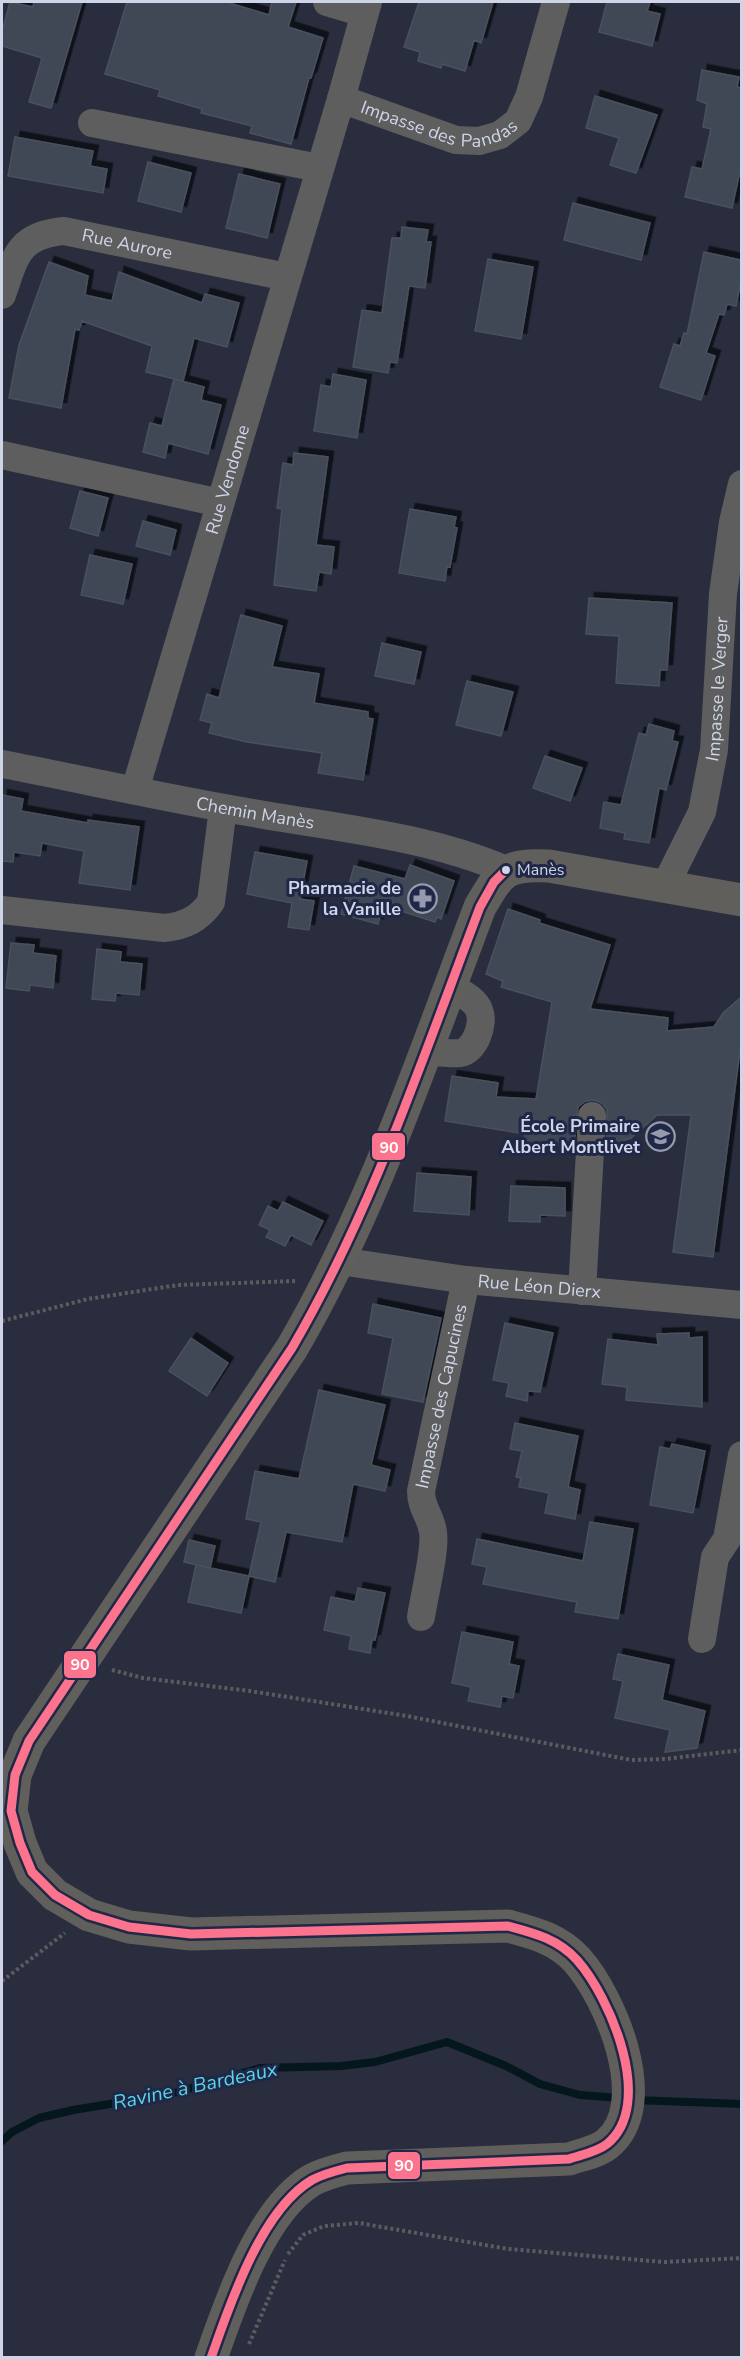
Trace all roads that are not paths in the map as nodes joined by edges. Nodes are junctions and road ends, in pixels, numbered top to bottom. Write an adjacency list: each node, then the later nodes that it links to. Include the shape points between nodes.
1 (327, 2): 3 (street, Rue Vendome)
2 (556, 2): 4 (street, Impasse des Pandas, via 529,97 518,121 500,135 479,141 456,140)
3 (366, 7): 4 (street, Rue Vendome)
4 (341, 99): 6 (street, Rue Vendome)
5 (92, 123): 6 (street)
6 (319, 168): 7 (street, Rue Vendome)
7 (287, 277): 8 (street, Rue Aurore, via 64,231 38,236 26,243 15,257); 11 (street, Rue Vendome)
8 (2, 295)
9 (2, 455): 11 (street)
10 (741, 484): 16 (street, Impasse le Verger, via 723,594 712,760 702,812)
11 (220, 502): 13 (street, Rue Vendome)
12 (2, 764): 13 (street, Chemin Manès)
13 (135, 790): 14 (street, Chemin Manès)
14 (223, 808): 15 (street, Chemin Manès, via 428,843); 18 (street, via 211,902 203,914 190,922 164,928)
15 (506, 870): 16 (main road, via 527,865 549,866); 19 (main road, via 480,907)
16 (665, 886): 17 (main road)
17 (741, 900)
18 (2, 910)
19 (450, 986): 20 (main road); 20 (street, via 474,1002 480,1011 474,1043 460,1053)
20 (426, 1051): 22 (main road, via 375,1182)
21 (592, 1116): 24 (street)
22 (334, 1271): 23 (street, Rue Léon Dierx); 29 (main road, via 292,1348 29,1741 15,1775 11,1810 20,1843 32,1872 55,1894 89,1915 129,1927 191,1934 508,1926 549,1938 576,1958 596,1984 627,2069 628,2103 608,2144 569,2159 347,2168 311,2181 283,2207 257,2245)
23 (466, 1280): 24 (street, Rue Léon Dierx); 27 (street, Impasse des Capucines, via 421,1491 422,1507 434,1537)
24 (582, 1291): 25 (street, Rue Léon Dierx)
25 (741, 1305)
26 (741, 1455): 28 (street, via 727,1539 715,1557)
27 (421, 1617)
28 (702, 1639)
29 (210, 2358)

